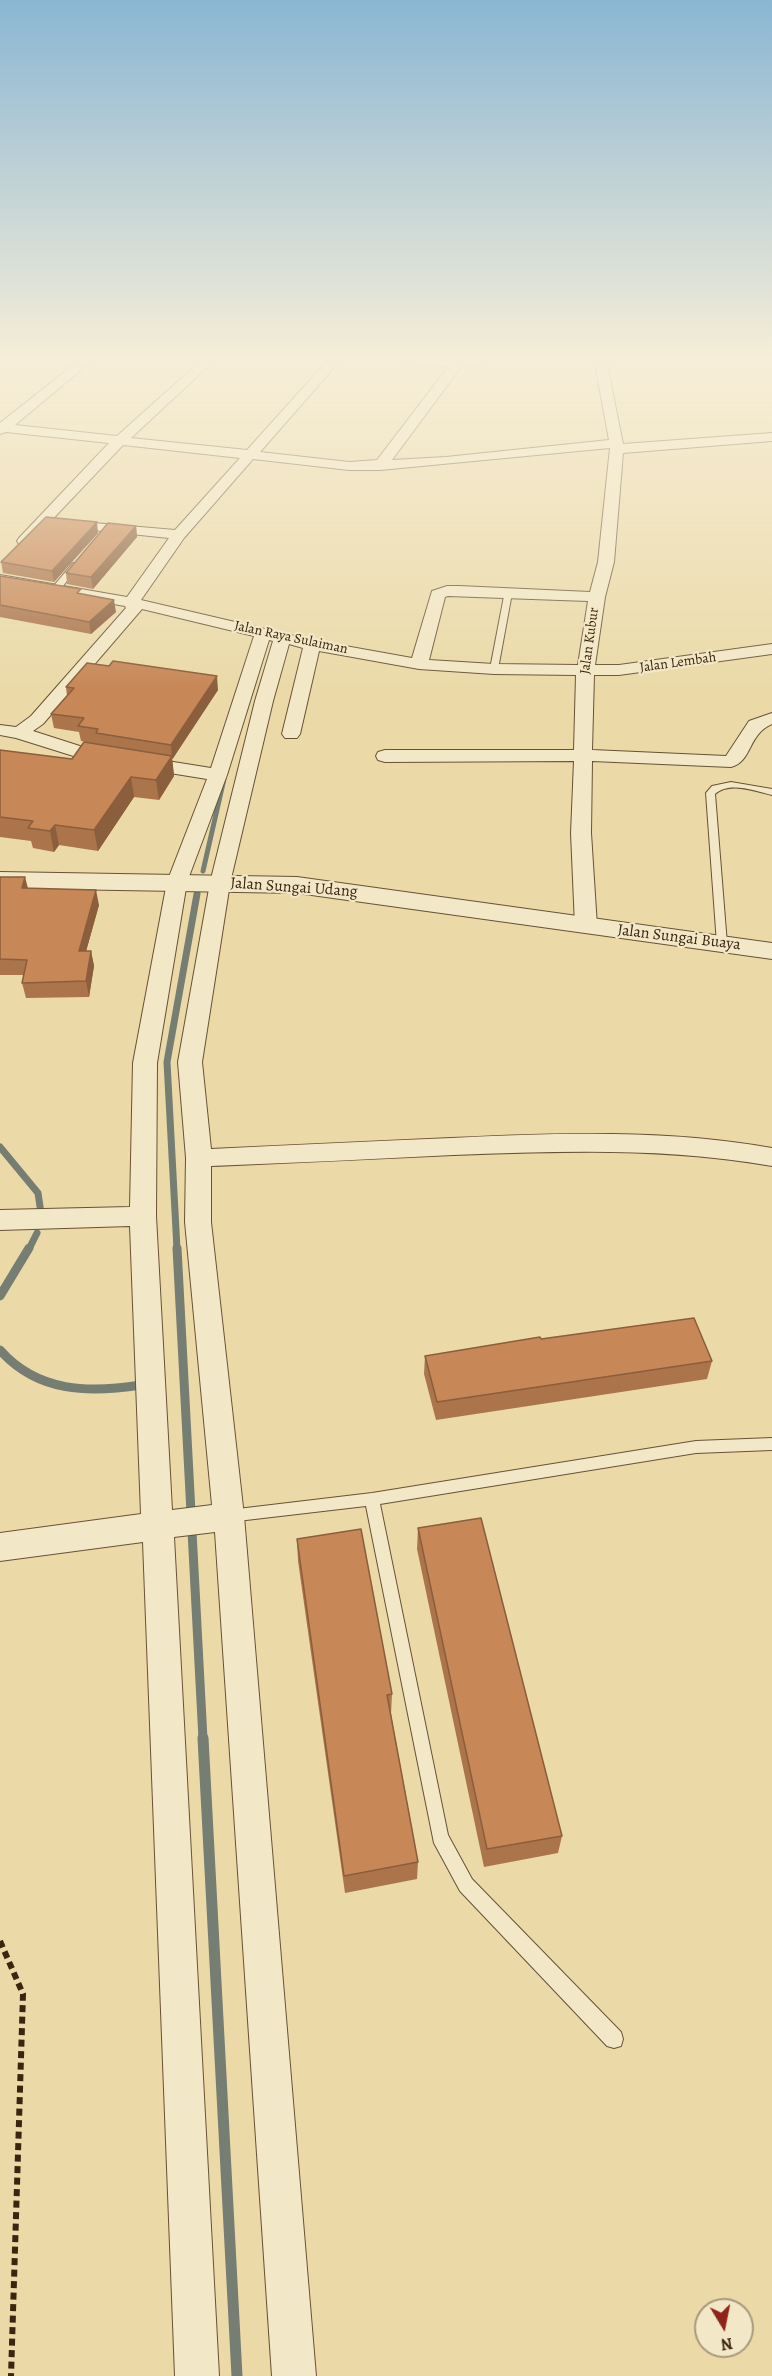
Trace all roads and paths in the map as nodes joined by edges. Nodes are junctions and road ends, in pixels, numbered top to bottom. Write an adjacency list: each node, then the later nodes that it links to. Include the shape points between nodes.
1 (91, 470): 4 (street)
2 (238, 470): 5 (street)
3 (615, 470): 11 (street, Jalan Kubur, via 606,562)
4 (43, 520): 5 (street, via 105,533); 6 (street)
5 (179, 536): 12 (street)
6 (14, 550)
7 (86, 555): 9 (lane)
8 (0, 580): 9 (street, Jalan Raya Sulaiman)
9 (55, 590): 12 (street, Jalan Raya Sulaiman)
10 (508, 593): 11 (street); 17 (street, via 438,594); 18 (lane)
11 (597, 597): 19 (street, Jalan Kubur)
12 (131, 602): 13 (street, Jalan Raya Sulaiman); 23 (street, via 134,609 37,720)
13 (263, 633): 14 (street, Jalan Raya Sulaiman); 27 (street)
14 (282, 638): 15 (street, Jalan Raya Sulaiman); 20 (street)
15 (312, 645): 17 (street, Jalan Raya Sulaiman); 21 (street)
16 (772, 649): 19 (street, Jalan Lembah)
17 (419, 664): 18 (street, Jalan Raya Sulaiman)
18 (494, 669): 19 (street, Jalan Raya Sulaiman)
19 (585, 672): 25 (street, Jalan Kubur)
20 (264, 702): 21 (street); 31 (street)
21 (298, 702): 24 (street)
22 (772, 718): 25 (street, via 756,725 731,761)
23 (9, 731): 27 (street, via 83,753)
24 (291, 734)
25 (582, 755): 26 (street); 32 (street, Jalan Kubur)
26 (385, 756)
27 (218, 775): 30 (street)
28 (772, 792): 33 (lane, via 727,784 710,793)
29 (0, 880): 30 (street, Jalan Sungai Udang)
30 (177, 882): 31 (street, Jalan Sungai Udang); 37 (street, via 145,1063)
31 (220, 883): 32 (street, Jalan Sungai Udang, via 297,885); 36 (street, via 190,1062)
32 (586, 926): 33 (street, Jalan Sungai Buaya)
33 (722, 944): 34 (street, Jalan Sungai Buaya)
34 (772, 951)
35 (772, 1157): 36 (street, via 707,1147 569,1142)
36 (199, 1158): 41 (street, via 198,1222)
37 (143, 1216): 38 (street); 42 (street)
38 (0, 1220)
39 (772, 1444): 40 (lane, via 696,1447)
40 (372, 1499): 41 (lane); 45 (lane, via 440,1836 466,1885)
41 (223, 1517): 42 (street); 48 (street)
42 (167, 1525): 43 (street); 47 (street)
43 (0, 1547)
44 (0, 1941): 46 (path, via 23,1994)
45 (614, 2039)
46 (11, 2376)
47 (197, 2376)
48 (294, 2376)

